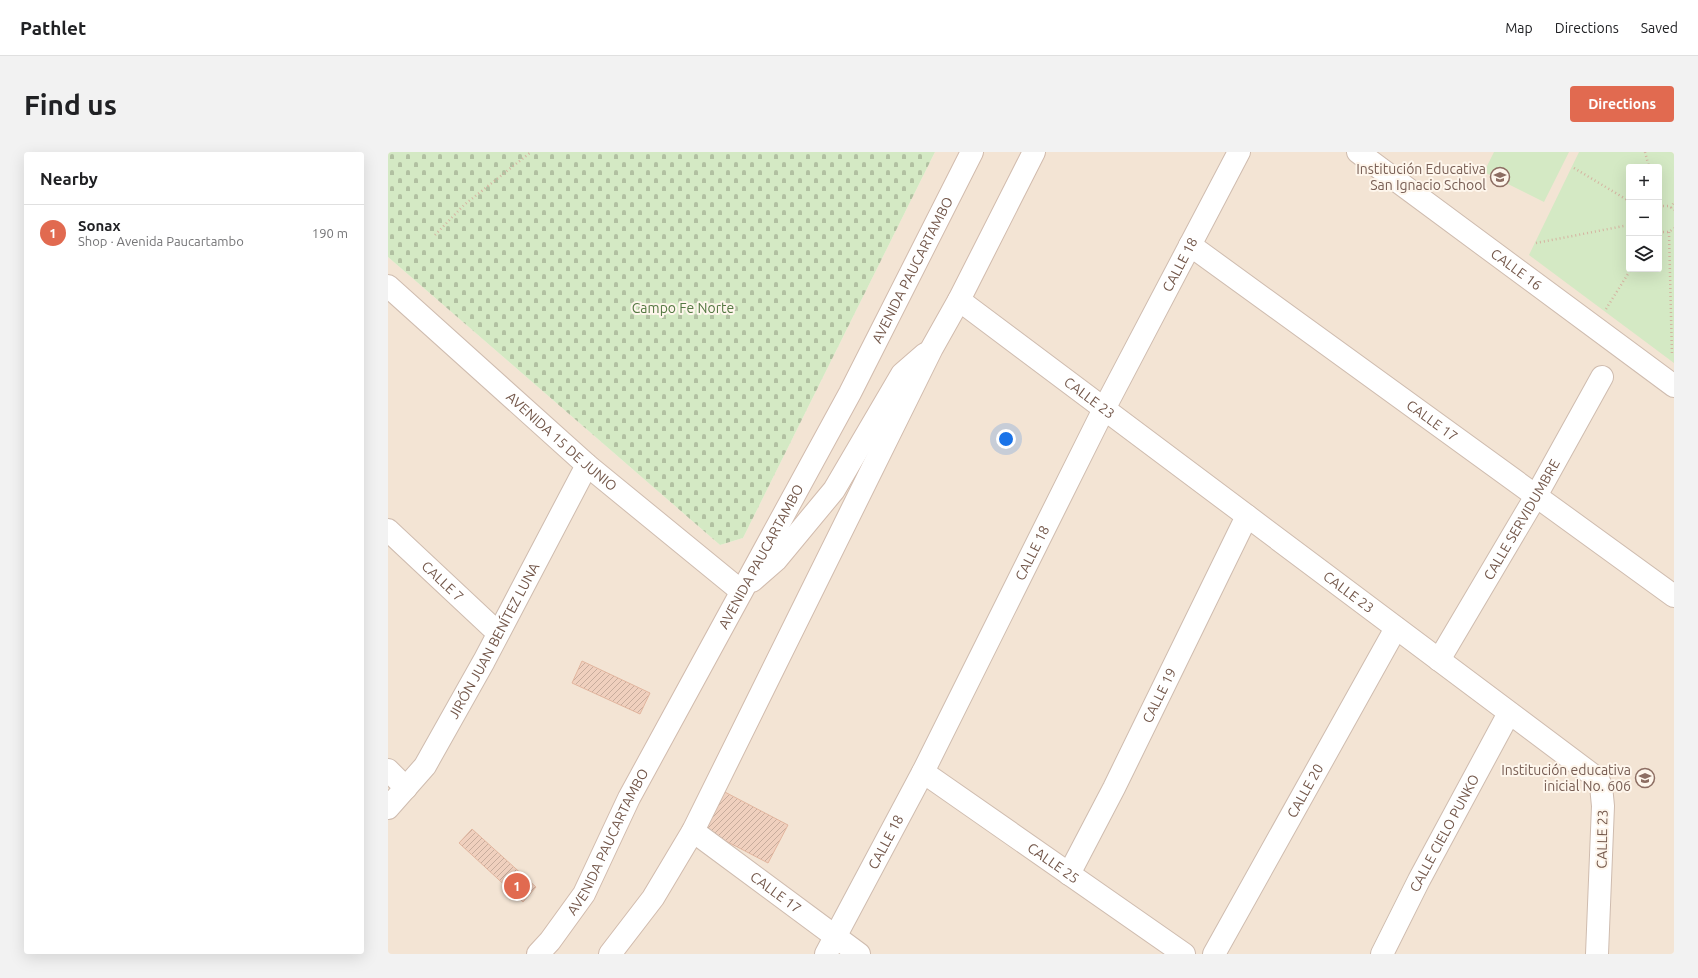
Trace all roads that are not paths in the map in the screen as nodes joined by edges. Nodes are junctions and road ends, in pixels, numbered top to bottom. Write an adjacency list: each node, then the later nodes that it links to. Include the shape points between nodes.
1 (972, 152): 16 (street, AVENIDA PAUCARTAMBO, via 850,393)
2 (1034, 152): 7 (street)
3 (1238, 152): 5 (street, CALLE 18)
4 (1358, 152): 10 (street, CALLE 16)
5 (1190, 245): 11 (street, CALLE 18); 13 (street, CALLE 17)
6 (388, 286): 12 (street, AVENIDA 15 DE JUNIO)
7 (959, 300): 8 (street); 11 (street, CALLE 23)
8 (932, 348): 16 (street, via 902,374 834,490 776,560); 26 (street)
9 (1602, 377): 13 (street, CALLE SERVIDUMBRE)
10 (1674, 386)
11 (1104, 409): 14 (street, CALLE 23); 23 (street, CALLE 18)
12 (588, 465): 16 (street, AVENIDA 15 DE JUNIO); 19 (street, JIRÓN JUAN BENÍTEZ LUNA)
13 (1536, 496): 17 (street, CALLE 17); 20 (street, CALLE SERVIDUMBRE)
14 (1247, 516): 18 (street, CALLE 23); 27 (street, CALLE 19, via 1114,788)
15 (388, 530): 19 (street, CALLE 7)
16 (741, 591): 30 (street, AVENIDA PAUCARTAMBO, via 629,798 584,894)
17 (1674, 596)
18 (1396, 628): 20 (street, CALLE 23); 34 (street, CALLE 20)
19 (498, 634): 24 (street, JIRÓN JUAN BENÍTEZ LUNA, via 425,766)
20 (1439, 660): 21 (street, CALLE 23)
21 (1509, 713): 28 (street, CALLE 23, via 1598,779 1603,806); 35 (street, CALLE CIELO PUNKO)
22 (388, 770): 24 (street)
23 (923, 772): 27 (street, CALLE 25); 29 (street, CALLE 18)
24 (406, 788): 25 (street, JIRÓN JUAN BENÍTEZ LUNA)
25 (388, 808)
26 (693, 831): 29 (street, CALLE 17); 31 (street, via 653,898)
27 (1069, 874): 33 (street, CALLE 25)
28 (1600, 915): 36 (street); 37 (street, CALLE 23)
29 (831, 945): 32 (street, CALLE 17)
30 (538, 954)
31 (610, 954)
32 (859, 954)
33 (1184, 954)
34 (1214, 954)
35 (1382, 954)
36 (1582, 954)
37 (1597, 954)

